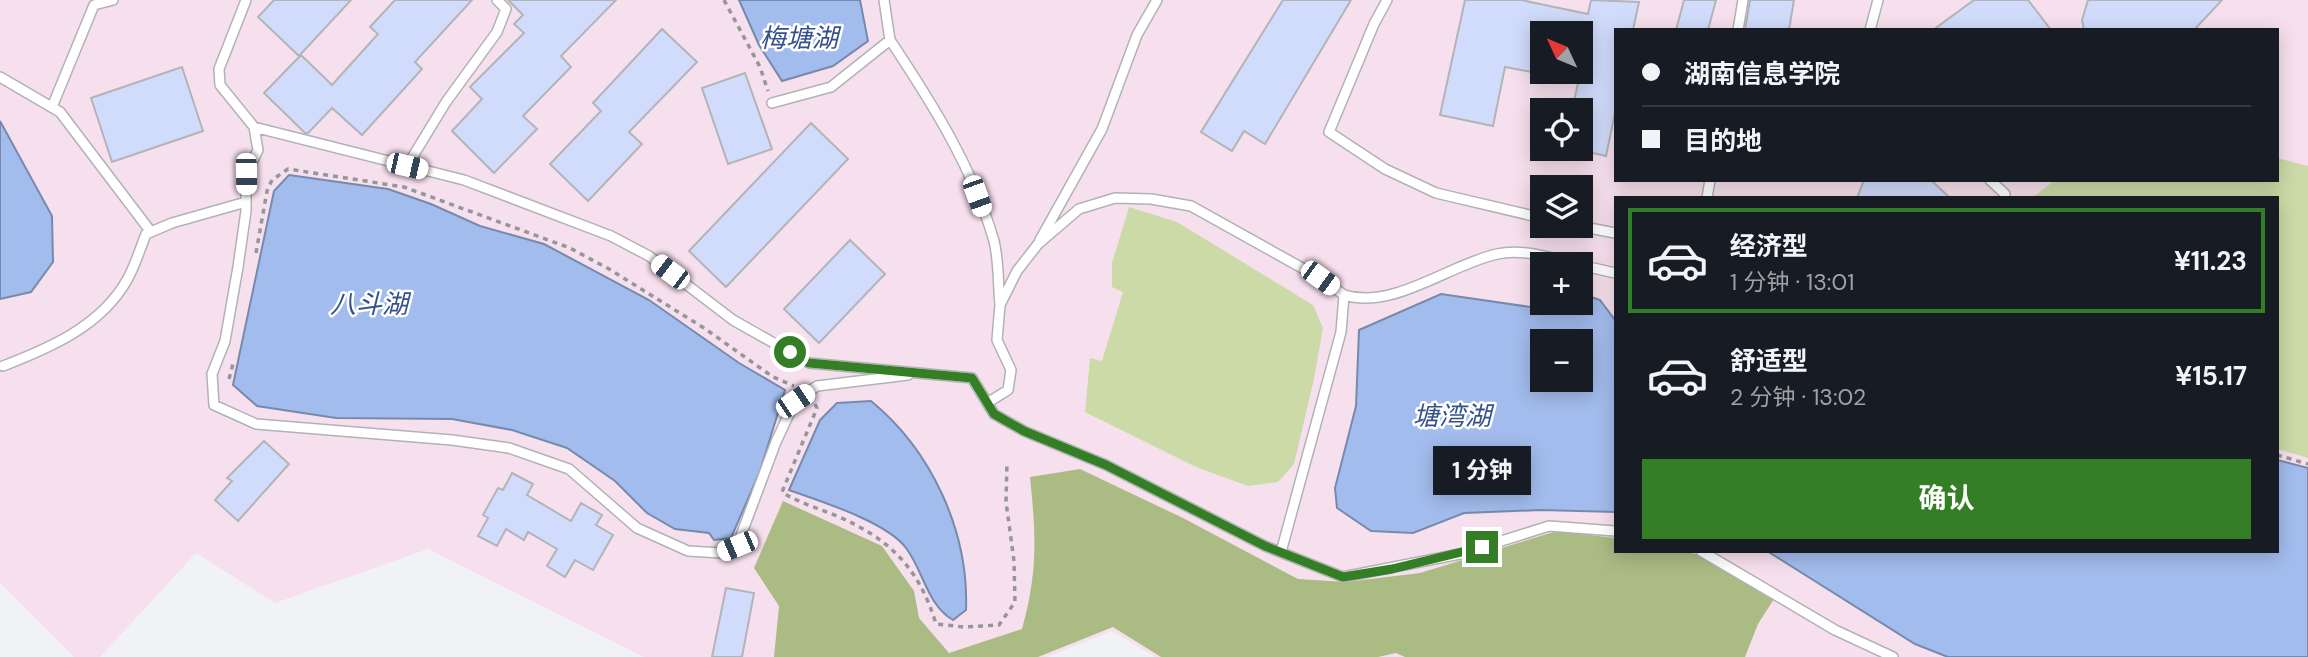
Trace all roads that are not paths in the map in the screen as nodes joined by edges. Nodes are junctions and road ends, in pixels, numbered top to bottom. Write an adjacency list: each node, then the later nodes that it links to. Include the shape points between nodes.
1 (113, 0): 14 (lane, via 94,5)
2 (246, 0): 15 (lane, via 219,69 220,85)
3 (497, 0): 16 (lane, via 506,9 497,32)
4 (884, 0): 11 (lane)
5 (1157, 0): 24 (lane, via 1137,36 1102,129)
6 (1387, 0): 20 (lane, via 1329,132 1385,169 1436,193)
7 (1743, 0): 9 (lane)
8 (1878, 0): 10 (lane)
9 (1738, 28)
10 (1871, 28)
11 (890, 40): 13 (lane, via 831,87); 29 (lane, via 929,98 968,173 994,243)
12 (0, 76): 14 (lane)
13 (772, 103)
14 (52, 107): 22 (lane)
15 (254, 127): 16 (lane); 19 (lane, via 258,150 246,174)
16 (407, 166): 31 (lane, via 464,180 611,236 649,256 733,320 809,363)
17 (1992, 182): 18 (lane)
18 (2005, 196)
19 (246, 202): 22 (lane); 31 (lane, via 225,341 212,374 214,405 257,424 509,448 569,469 637,528 688,551 721,553 737,546 795,401 817,386)
20 (1530, 215)
21 (1593, 229): 23 (lane)
22 (151, 232): 30 (lane, via 146,234 127,281 99,314 56,346)
23 (1614, 233)
24 (1038, 244): 28 (lane, via 1079,209 1115,198 1151,199 1191,206); 29 (lane, via 1017,271)
25 (1530, 254): 28 (lane, via 1497,254 1360,300)
26 (1593, 269): 27 (lane)
27 (1614, 274)
28 (1344, 295): 34 (lane, via 1341,332)
29 (1000, 305): 32 (lane, via 997,340 1011,370 1008,390)
30 (3, 366)
31 (908, 374): 32 (lane, via 972,378)
32 (987, 403): 34 (lane, via 994,414 1024,431 1106,465)
33 (1614, 531): 34 (lane, via 1549,526 1460,554 1343,577)
34 (1281, 552)
35 (1704, 553): 36 (lane, via 1835,630)
36 (1893, 657)

